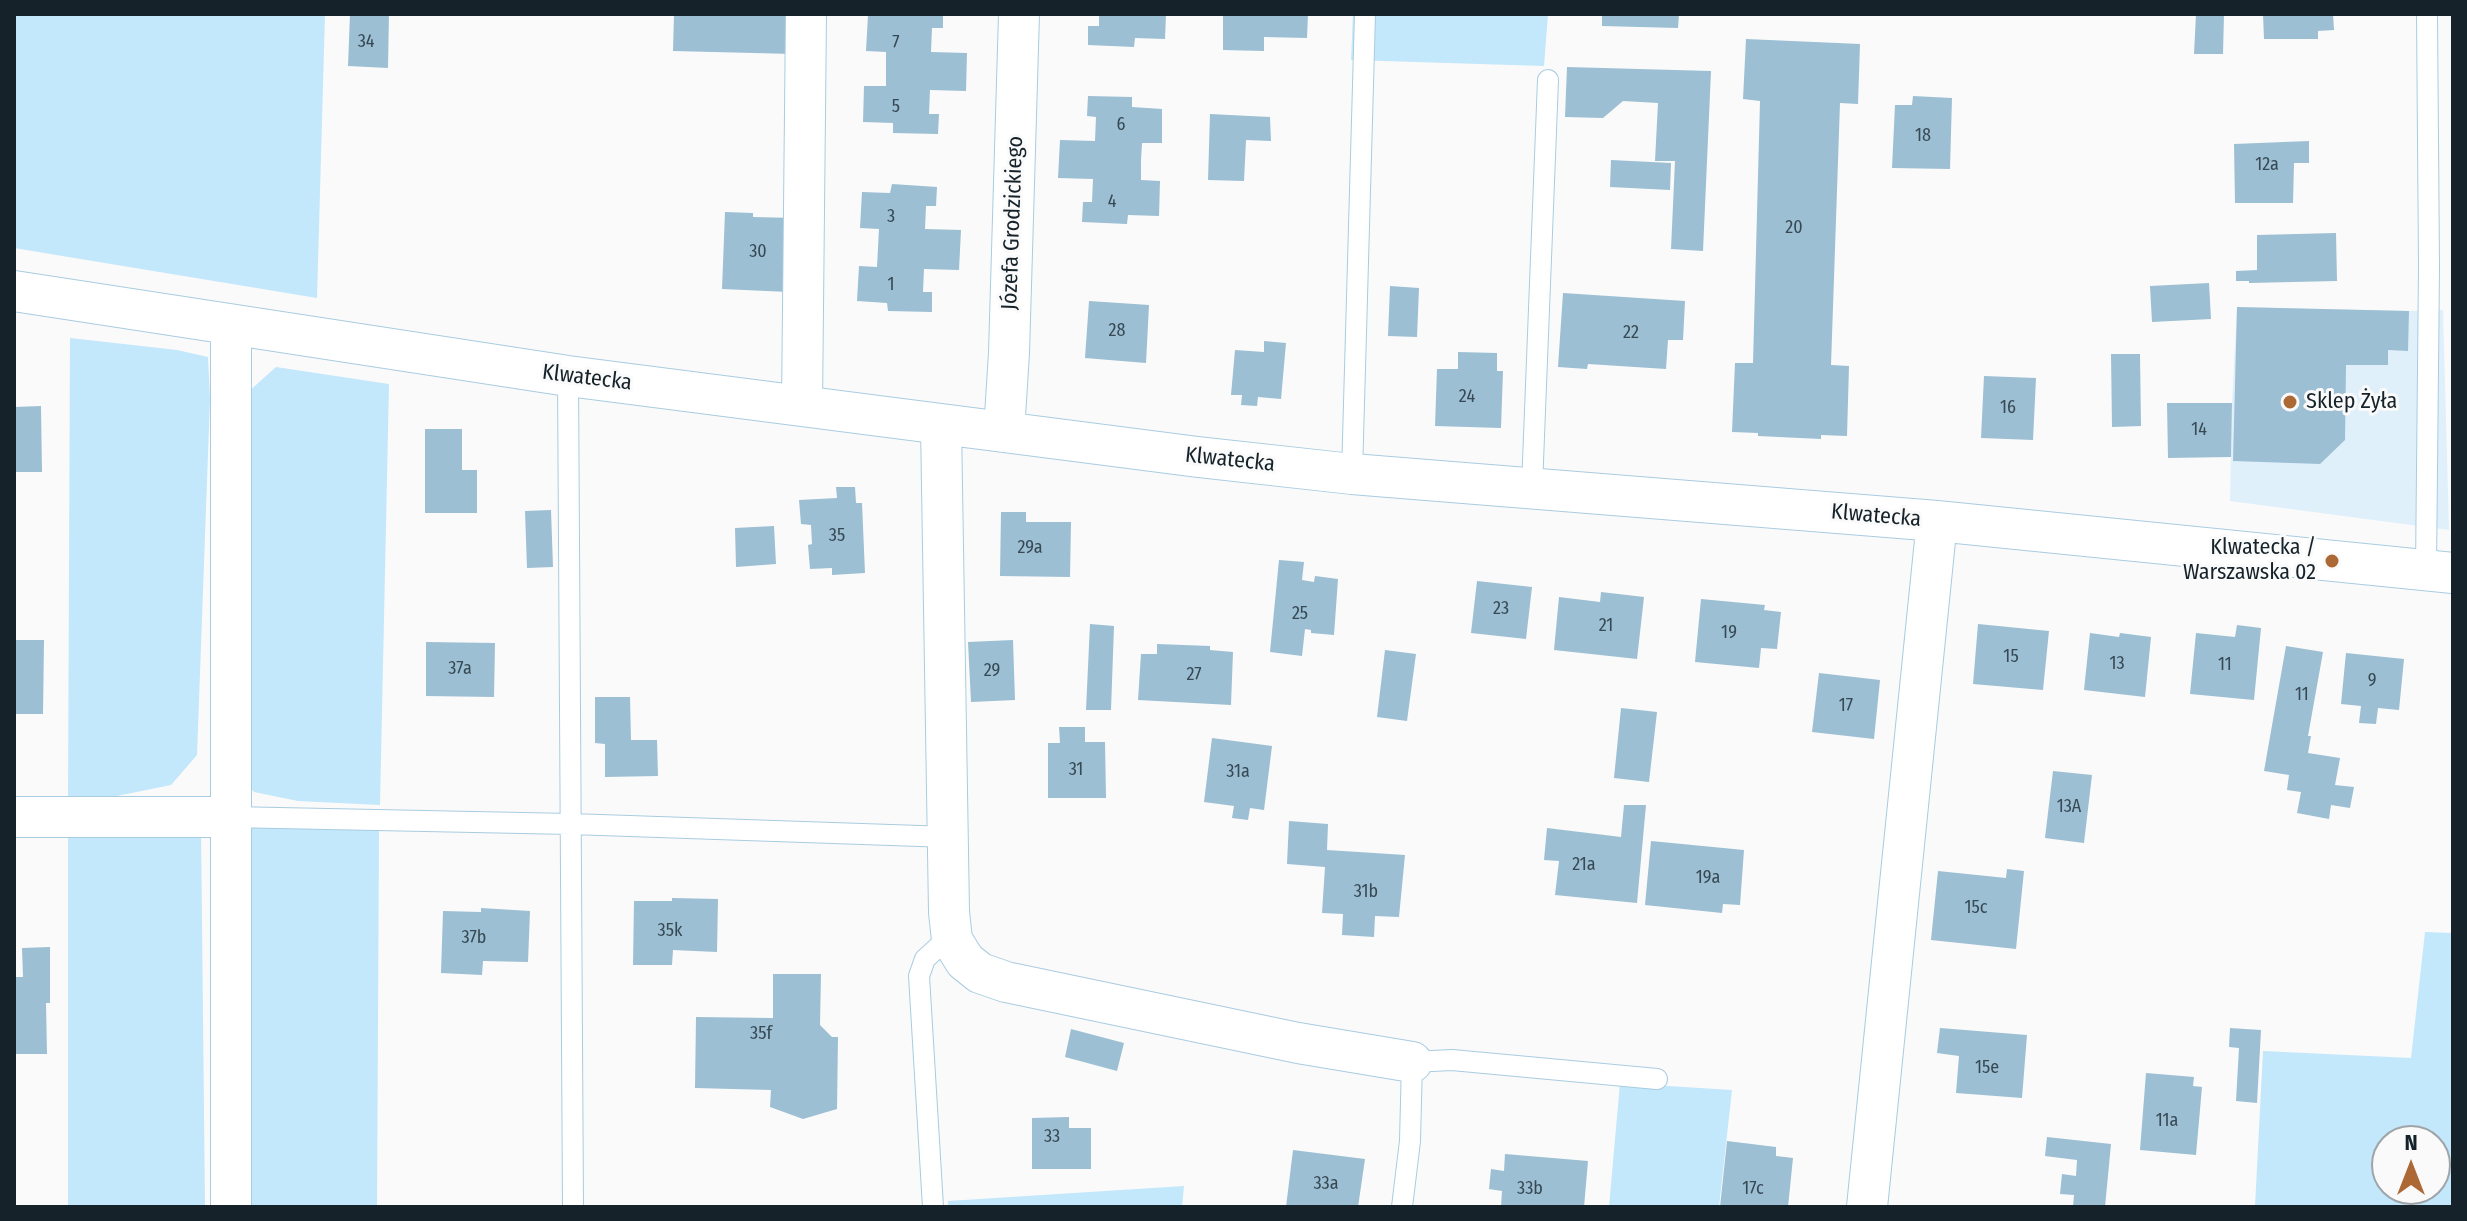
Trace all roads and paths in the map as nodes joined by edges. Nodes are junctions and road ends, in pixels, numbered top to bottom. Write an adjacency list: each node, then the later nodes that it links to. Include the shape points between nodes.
1 (806, 14): 9 (street)
2 (1019, 14): 11 (street, Józefa Grodzickiego)
3 (1365, 14): 12 (lane)
4 (2427, 14): 15 (lane)
5 (1548, 80): 13 (lane)
6 (14, 291): 7 (street, Klwatecka)
7 (231, 326): 8 (street, Klwatecka); 17 (street)
8 (568, 376): 9 (street, Klwatecka); 18 (lane)
9 (802, 405): 10 (street, Klwatecka)
10 (941, 425): 11 (street, Klwatecka); 19 (street)
11 (1004, 432): 12 (street, Klwatecka)
12 (1352, 474): 13 (street, Klwatecka)
13 (1532, 487): 14 (street, Klwatecka)
14 (1937, 521): 15 (street, Klwatecka); 27 (street)
15 (2440, 572)
16 (14, 817): 17 (street)
17 (230, 817): 18 (lane); 23 (street)
18 (571, 824): 19 (lane); 24 (lane)
19 (949, 837): 20 (street)
20 (952, 940): 21 (street, via 980,973 1006,982); 25 (lane, via 925,959 919,976)
21 (1412, 1062): 22 (lane, via 1452,1060); 26 (lane)
22 (1657, 1079)
23 (231, 1207)
24 (573, 1207)
25 (933, 1207)
26 (1402, 1207)
27 (1867, 1207)

